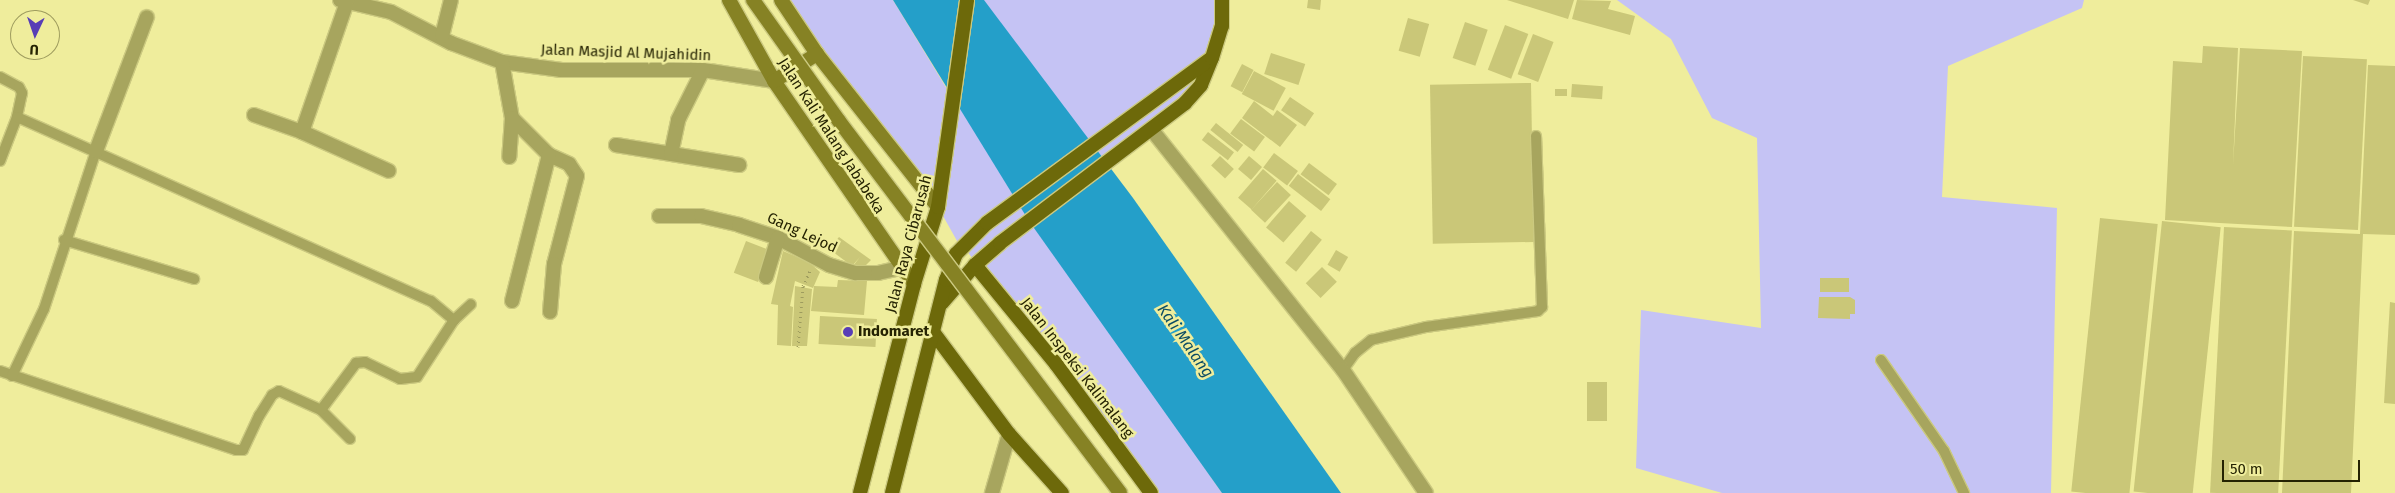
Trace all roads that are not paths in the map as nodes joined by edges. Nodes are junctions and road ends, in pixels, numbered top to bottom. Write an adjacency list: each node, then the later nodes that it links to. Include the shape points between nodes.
1 (451, 0): 10 (street)
2 (729, 0): 16 (main road, Jalan Kali Malang Jababeka)
3 (753, 0): 57 (main road, bridge, via 839,121)
4 (781, 0): 11 (main road)
5 (968, 0): 31 (main road, Jalan Raya Cibarusah)
6 (1222, 0): 12 (main road, via 1222,26)
7 (343, 1): 8 (street, Jalan Masjid Al Mujahidin); 21 (street)
8 (393, 6): 10 (street, Jalan Masjid Al Mujahidin)
9 (147, 17): 24 (street)
10 (442, 36): 13 (street, Jalan Masjid Al Mujahidin, via 451,43)
11 (816, 54): 16 (main road); 31 (main road)
12 (1212, 58): 20 (main road, via 1193,96); 42 (main road, via 987,223 956,254)
13 (502, 62): 14 (street, Jalan Masjid Al Mujahidin, via 561,70); 19 (street)
14 (703, 70): 16 (street, Jalan Masjid Al Mujahidin); 25 (street, via 678,120)
15 (0, 77): 18 (lane, via 19,87 21,103)
16 (774, 81): 36 (main road, Jalan Kali Malang Jababeka)
17 (254, 115): 21 (street)
18 (17, 117): 24 (lane); 28 (lane)
19 (512, 118): 26 (street); 27 (street)
20 (1152, 130): 35 (main road, via 1000,242); 47 (street)
21 (302, 132): 30 (street)
22 (1536, 136): 47 (lane, via 1542,307 1538,311 1426,327 1371,340 1355,353)
23 (616, 145): 25 (street)
24 (96, 151): 34 (lane); 44 (lane, via 430,301)
25 (671, 154): 29 (street)
26 (548, 155): 40 (street); 43 (street, via 569,164 577,176 554,264)
27 (509, 156)
28 (0, 161)
29 (738, 165)
30 (389, 171)
31 (938, 207): 39 (main road, Jalan Raya Cibarusah)
32 (660, 216): 33 (street, Gang Lejod, via 701,216)
33 (778, 238): 36 (street, Gang Lejod, via 829,265 856,272 878,273); 37 (street)
34 (64, 240): 38 (lane); 49 (lane, via 44,309)
35 (975, 265): 42 (main road); 58 (main road, Jalan Inspeksi Kalimalang, via 1056,364)
36 (900, 268): 39 (main road, Jalan Kali Malang Jababeka)
37 (766, 277)
38 (194, 279)
39 (914, 284): 53 (main road, Jalan Raya Cibarusah)
40 (512, 301)
41 (471, 304): 44 (lane)
42 (939, 310): 45 (main road)
43 (550, 312)
44 (454, 320): 50 (lane, via 417,377 400,378 365,362 356,363)
45 (933, 332): 51 (main road); 54 (main road)
46 (1881, 360): 60 (lane, via 1944,451)
47 (1343, 370): 59 (street)
48 (0, 372): 49 (lane)
49 (12, 376): 50 (lane, via 236,450 243,450 267,402 279,390)
50 (321, 410): 52 (lane)
51 (1010, 434): 55 (street); 56 (main road)
52 (350, 439)
53 (860, 493)
54 (892, 493)
55 (992, 493)
56 (1062, 493)
57 (1120, 493)
58 (1151, 493)
59 (1426, 493)
60 (1964, 493)

